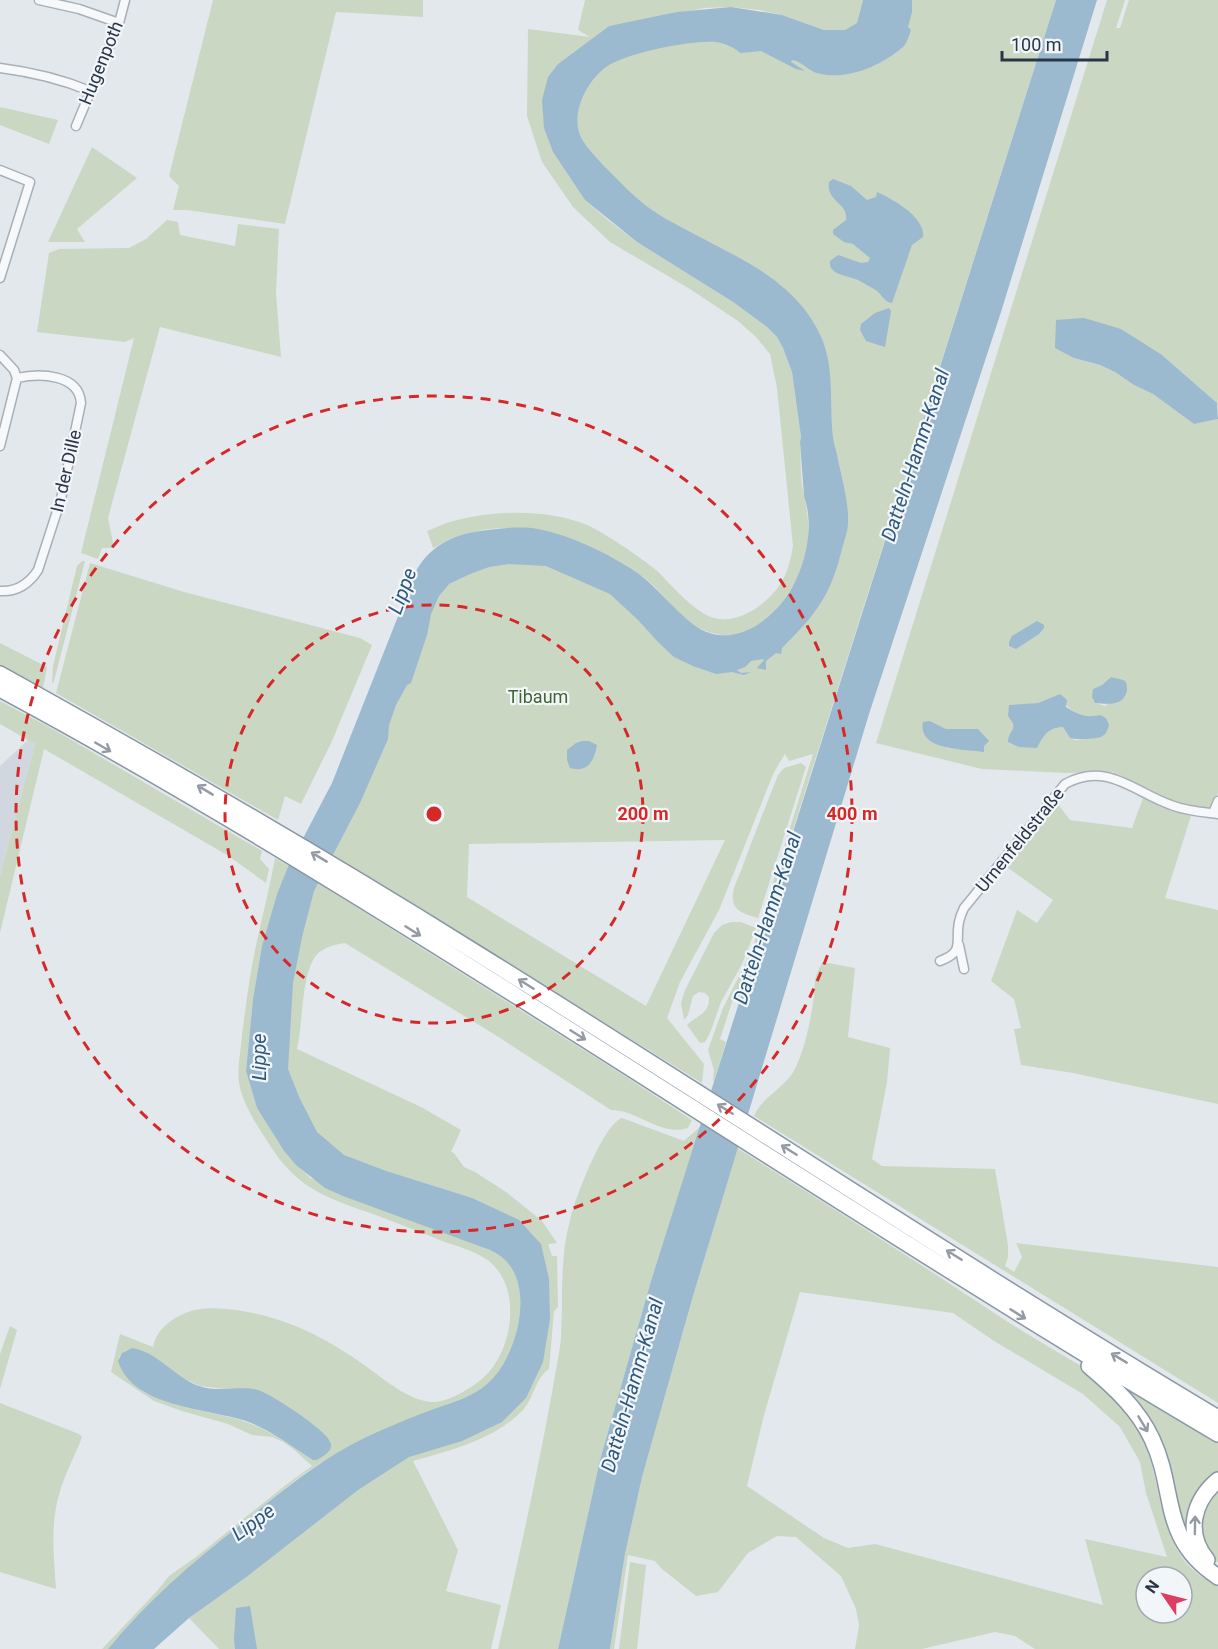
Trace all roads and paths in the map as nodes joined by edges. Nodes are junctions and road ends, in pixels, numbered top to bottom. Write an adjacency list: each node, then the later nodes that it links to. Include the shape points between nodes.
1 (39, 0): 3 (street)
2 (125, 0): 3 (street, Hugenpoth)
3 (119, 23): 5 (street, Hugenpoth)
4 (0, 68): 5 (street, via 37,74)
5 (90, 91): 6 (street, Hugenpoth)
6 (76, 126)
7 (0, 170): 8 (street, via 30,182)
8 (0, 278)
9 (0, 355): 10 (street)
10 (17, 378): 11 (street); 13 (street, In der Dille, via 38,375 68,382 79,391 81,403 61,499 38,570 20,588)
11 (4, 412): 12 (street)
12 (0, 446)
13 (0, 591)
14 (0, 674): 16 (highway)
15 (0, 689): 16 (highway)
16 (37, 701): 19 (highway)
17 (1218, 801): 18 (street)
18 (1216, 814): 20 (street, Urnenfeldstraße, via 1172,806 1122,781 1078,777 1065,784 964,908 959,922)
19 (366, 893): 23 (highway, one-way to 23, via 678,1098); 24 (highway, one-way to 19, via 682,1083)
20 (959, 945): 21 (street); 22 (street, Urnenfeldstraße)
21 (940, 961)
22 (964, 969)
23 (1057, 1339): 25 (highway); 28 (highway, one-way to 28, via 1136,1412 1156,1450 1180,1536 1203,1566)
24 (1218, 1418)
25 (1218, 1434)
26 (1218, 1480): 27 (highway, one-way to 26, via 1205,1558 1194,1536 1197,1506)
27 (1218, 1570)
28 (1218, 1577)

